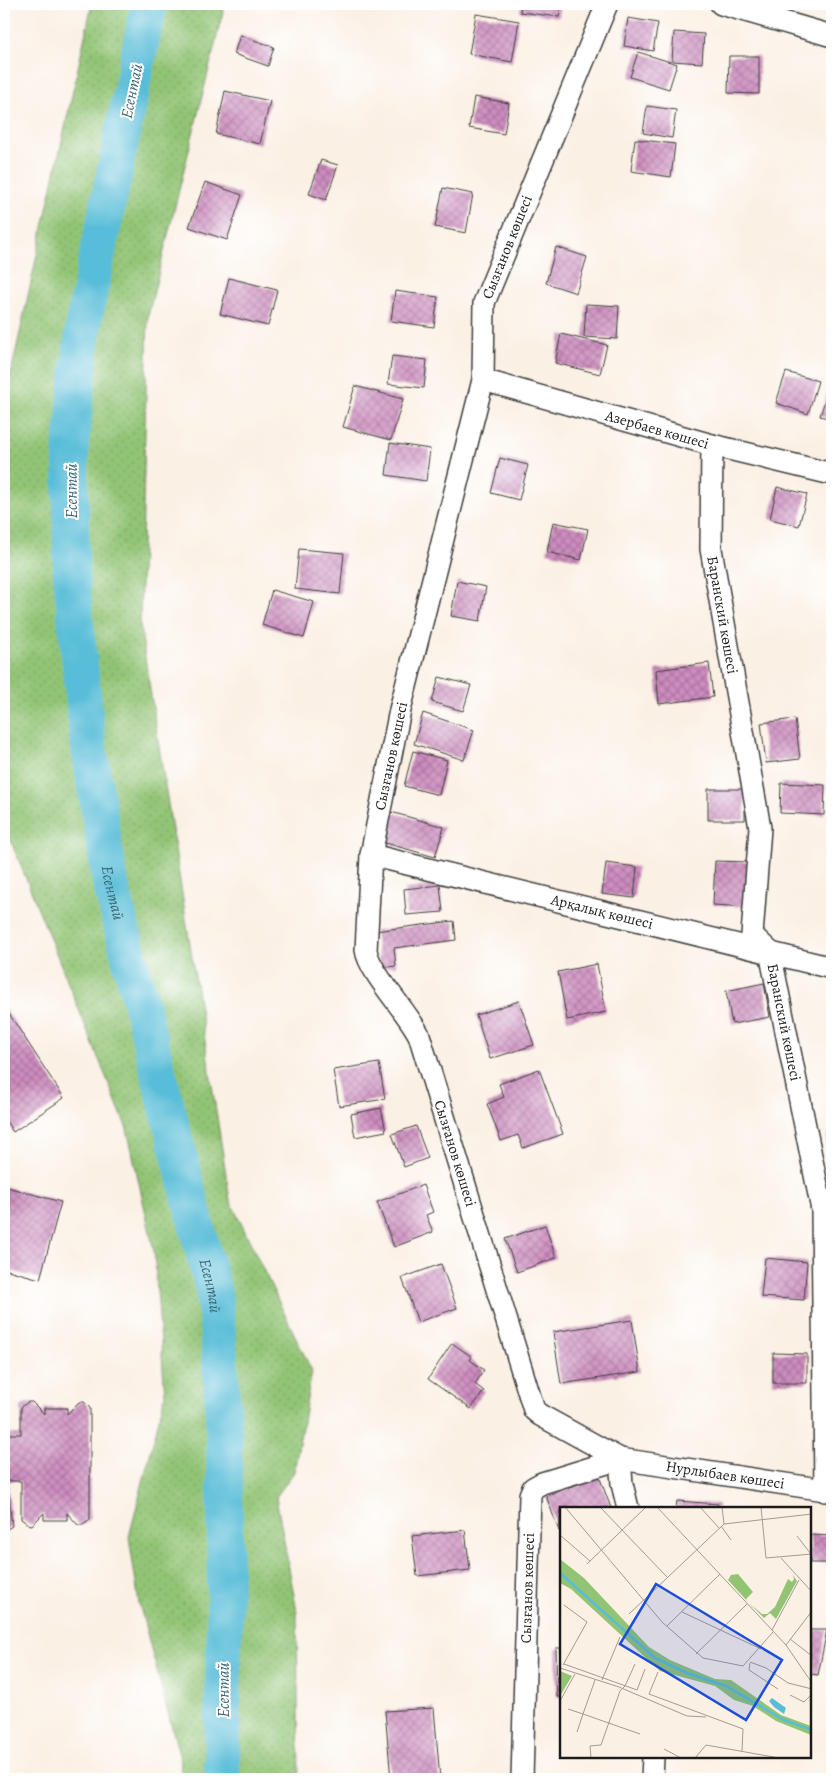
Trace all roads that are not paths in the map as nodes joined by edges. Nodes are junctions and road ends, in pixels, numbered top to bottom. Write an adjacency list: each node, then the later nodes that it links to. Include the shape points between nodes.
1 (607, 4): 4 (street, Сызғанов көшесі, via 484,303)
2 (721, 4): 3 (street)
3 (832, 36)
4 (483, 380): 5 (street, Азербаев көшесі); 7 (street, Сызғанов көшесі, via 400,710)
5 (712, 445): 6 (street, Азербаев көшесі); 8 (street, Баранский көшесі, via 711,549 760,828 752,935)
6 (832, 474)
7 (371, 855): 8 (street, Арқалық көшесі); 10 (street, Сызғанов көшесі, via 367,958 419,1035 530,1402 540,1415)
8 (770, 952): 9 (street, Арқалық көшесі); 11 (street, Баранский көшесі, via 822,1210)
9 (832, 968)
10 (620, 1459): 11 (street, Нурлыбаев көшесі); 12 (street); 14 (street, Сызғанов көшесі, via 542,1483 533,1488 530,1495)
11 (829, 1491)
12 (628, 1507)
13 (654, 1758): 15 (street)
14 (522, 1779)
15 (652, 1779)

